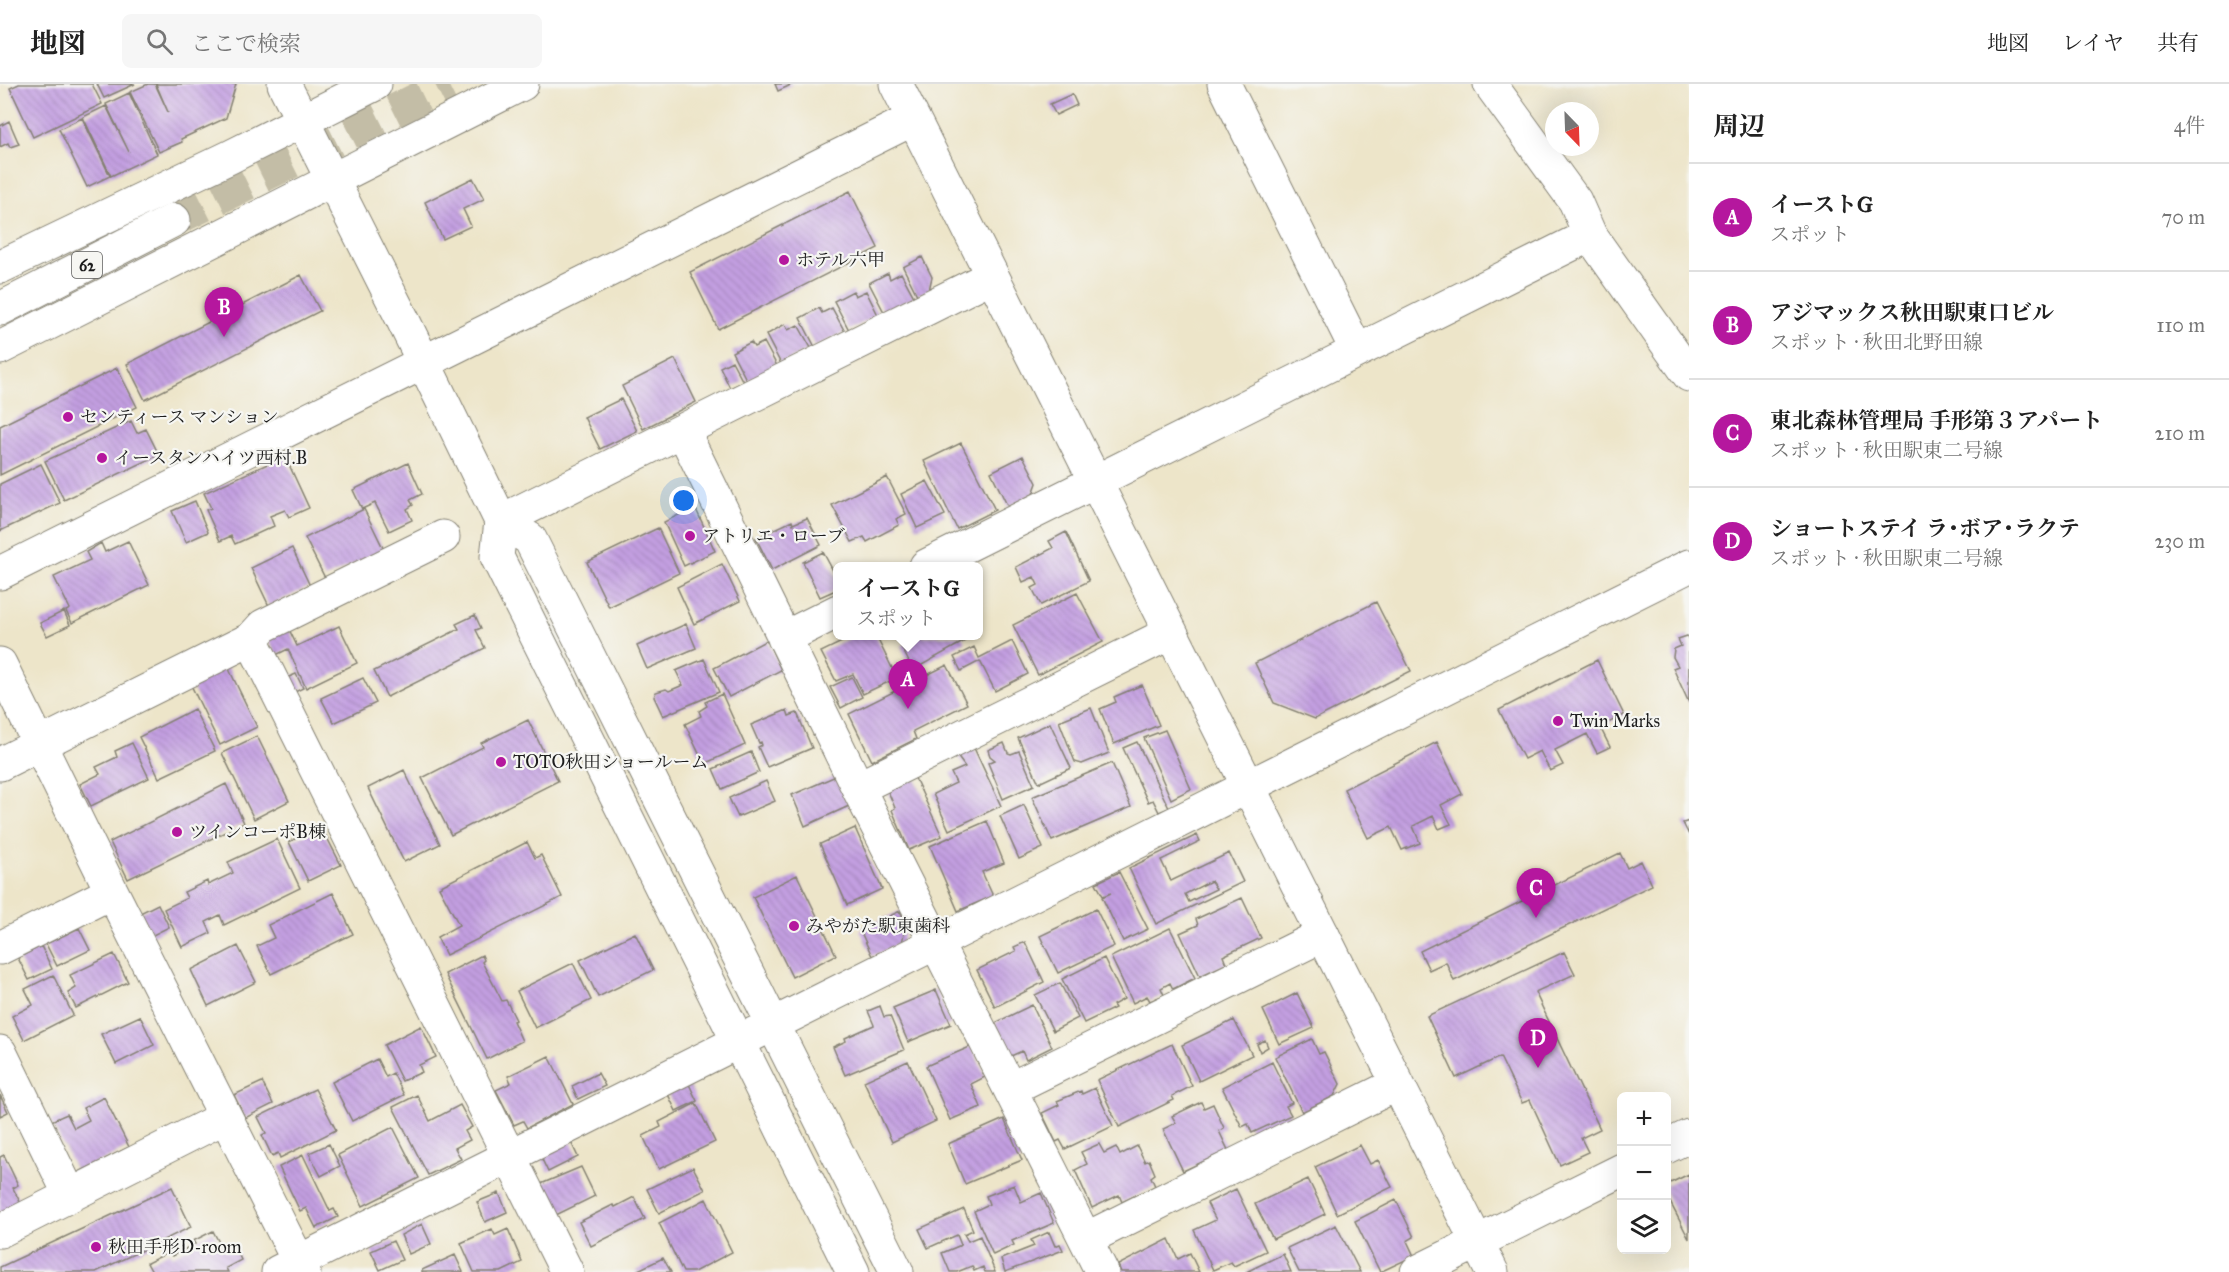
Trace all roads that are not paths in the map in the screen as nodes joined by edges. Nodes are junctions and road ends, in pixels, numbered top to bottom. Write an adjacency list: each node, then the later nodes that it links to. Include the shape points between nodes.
1 (284, 84): 8 (main road)
2 (375, 84): 8 (main road)
3 (522, 84): 9 (main road)
4 (896, 84): 7 (main road)
5 (1224, 84): 16 (main road)
6 (1490, 84): 11 (main road, via 1575,201)
7 (913, 119): 13 (main road); 17 (main road)
8 (302, 121): 9 (main road); 12 (main road)
9 (331, 180): 15 (main road); 17 (main road)
10 (174, 220): 14 (main road, 62)
11 (1590, 235): 16 (main road); 18 (main road)
12 (0, 267)
13 (992, 276): 19 (main road); 20 (main road)
14 (0, 309)
15 (0, 348)
16 (1357, 351): 20 (main road)
17 (424, 362): 21 (main road); 25 (main road)
18 (1689, 375)
19 (683, 431): 21 (main road); 28 (main road)
20 (1095, 482): 23 (main road); 27 (main road)
21 (501, 521): 39 (main road, via 530,539); 40 (main road, via 497,557)
22 (443, 537): 29 (main road, via 263,626)
23 (936, 562)
24 (1689, 566): 34 (main road)
25 (0, 573)
26 (833, 613): 28 (main road)
27 (1170, 633): 33 (main road); 34 (main road)
28 (784, 638): 33 (main road)
29 (251, 639): 31 (main road); 47 (main road)
30 (0, 664): 31 (main road)
31 (40, 744): 32 (main road); 35 (main road)
32 (0, 764)
33 (858, 788): 37 (main road)
34 (1248, 788): 36 (main road); 37 (main road)
35 (112, 892): 38 (main road); 44 (main road)
36 (1323, 935): 42 (main road); 43 (main road)
37 (936, 943): 39 (main road); 43 (main road)
38 (0, 948)
39 (773, 1024): 40 (main road); 56 (main road)
40 (739, 1041): 47 (main road); 55 (main road)
41 (0, 1052): 49 (main road)
42 (1397, 1084): 51 (main road); 52 (main road)
43 (1010, 1089): 51 (main road)
44 (225, 1117): 49 (main road); 53 (main road)
45 (1689, 1136): 46 (main road)
46 (1668, 1146)
47 (508, 1156): 53 (main road); 54 (main road)
48 (1617, 1172): 52 (main road)
49 (70, 1195): 50 (main road)
50 (0, 1231)
51 (1086, 1239): 57 (main road)
52 (1477, 1242): 58 (main road); 59 (main road)
53 (293, 1269)
54 (567, 1272)
55 (853, 1272)
56 (897, 1272)
57 (1102, 1272)
58 (1417, 1272)
59 (1492, 1272)

